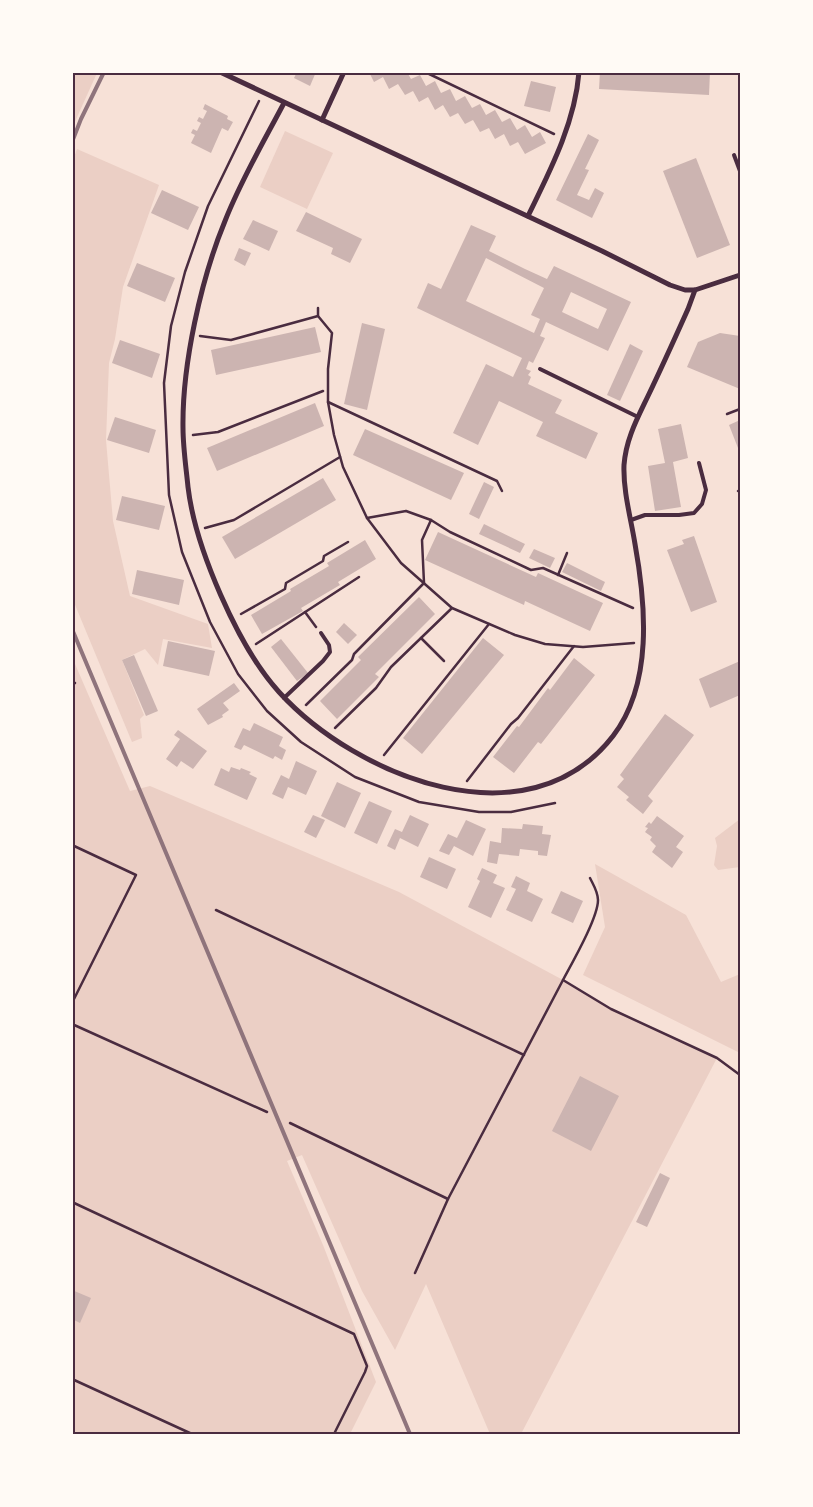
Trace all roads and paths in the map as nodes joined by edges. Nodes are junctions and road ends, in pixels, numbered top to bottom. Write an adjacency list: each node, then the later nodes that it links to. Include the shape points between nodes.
1 (220, 72): 5 (street)
2 (344, 72): 7 (street)
3 (425, 72): 8 (path)
4 (579, 72): 8 (street)
5 (263, 93): 6 (street); 52 (path, via 208,206 184,272 171,326 164,383 169,495 182,552 210,622 238,674 267,711 301,742 355,777 419,802 479,812 511,812)
6 (284, 102): 7 (street); 16 (street, via 225,219 212,254)
7 (322, 120): 11 (street)
8 (563, 138): 11 (street)
9 (734, 155): 10 (lane)
10 (740, 171)
11 (528, 216): 13 (street, via 670,285)
12 (740, 275): 13 (street)
13 (696, 290): 22 (street)
14 (318, 308): 15 (path)
15 (318, 316): 16 (path, via 232,340); 19 (path, via 332,333)
16 (193, 335): 23 (street, via 188,359)
17 (540, 370): 22 (lane)
18 (323, 391): 23 (path, via 218,432)
19 (328, 402): 24 (path); 26 (path, via 497,481)
20 (740, 408): 21 (path)
21 (727, 414)
22 (638, 417): 29 (street, via 625,462 624,482)
23 (184, 436): 30 (street, via 188,490)
24 (340, 456): 27 (path); 30 (path, via 234,520)
25 (699, 463): 29 (lane, via 706,490 702,504 694,513 645,515)
26 (502, 491)
27 (367, 518): 28 (path, via 406,511); 35 (path, via 401,563)
28 (431, 520): 33 (path, via 531,570 543,568); 35 (path, via 422,540)
29 (631, 520): 38 (street)
30 (198, 530): 39 (street, via 211,571)
31 (348, 542): 39 (path, via 286,583 285,588)
32 (567, 553): 33 (path)
33 (558, 575): 38 (path)
34 (359, 577): 37 (path)
35 (424, 583): 36 (path); 48 (path)
36 (452, 608): 40 (path); 42 (path)
37 (305, 612): 41 (path); 45 (path)
38 (643, 612): 43 (street)
39 (233, 619): 45 (street)
40 (489, 624): 44 (path, via 545,644); 50 (path)
41 (320, 633): 47 (lane, via 330,652)
42 (421, 638): 46 (path); 49 (path)
43 (643, 642): 44 (path); 51 (street, via 638,681 630,707 612,737 590,760 559,780 532,790 504,793)
44 (574, 646): 51 (path, via 468,777)
45 (248, 649): 47 (street)
46 (444, 661)
47 (284, 698): 48 (street)
48 (299, 712): 49 (street)
49 (327, 736): 50 (street)
50 (376, 764): 51 (street, via 426,783)
51 (463, 790)
52 (555, 803)
53 (72, 845): 57 (path, via 136,875)
54 (590, 878): 56 (path, via 598,893 598,902 590,926)
55 (216, 910): 59 (path)
56 (563, 980): 59 (path); 60 (path, via 611,1009 717,1058)
57 (72, 1002)
58 (72, 1024): 61 (path)
59 (524, 1055): 63 (path)
60 (740, 1075)
61 (267, 1112)
62 (290, 1123): 63 (path)
63 (448, 1200): 65 (path)
64 (72, 1202): 68 (path, via 354,1334 366,1366 365,1372)
65 (415, 1273)
66 (72, 1379): 67 (path)
67 (192, 1434)
68 (334, 1434)

